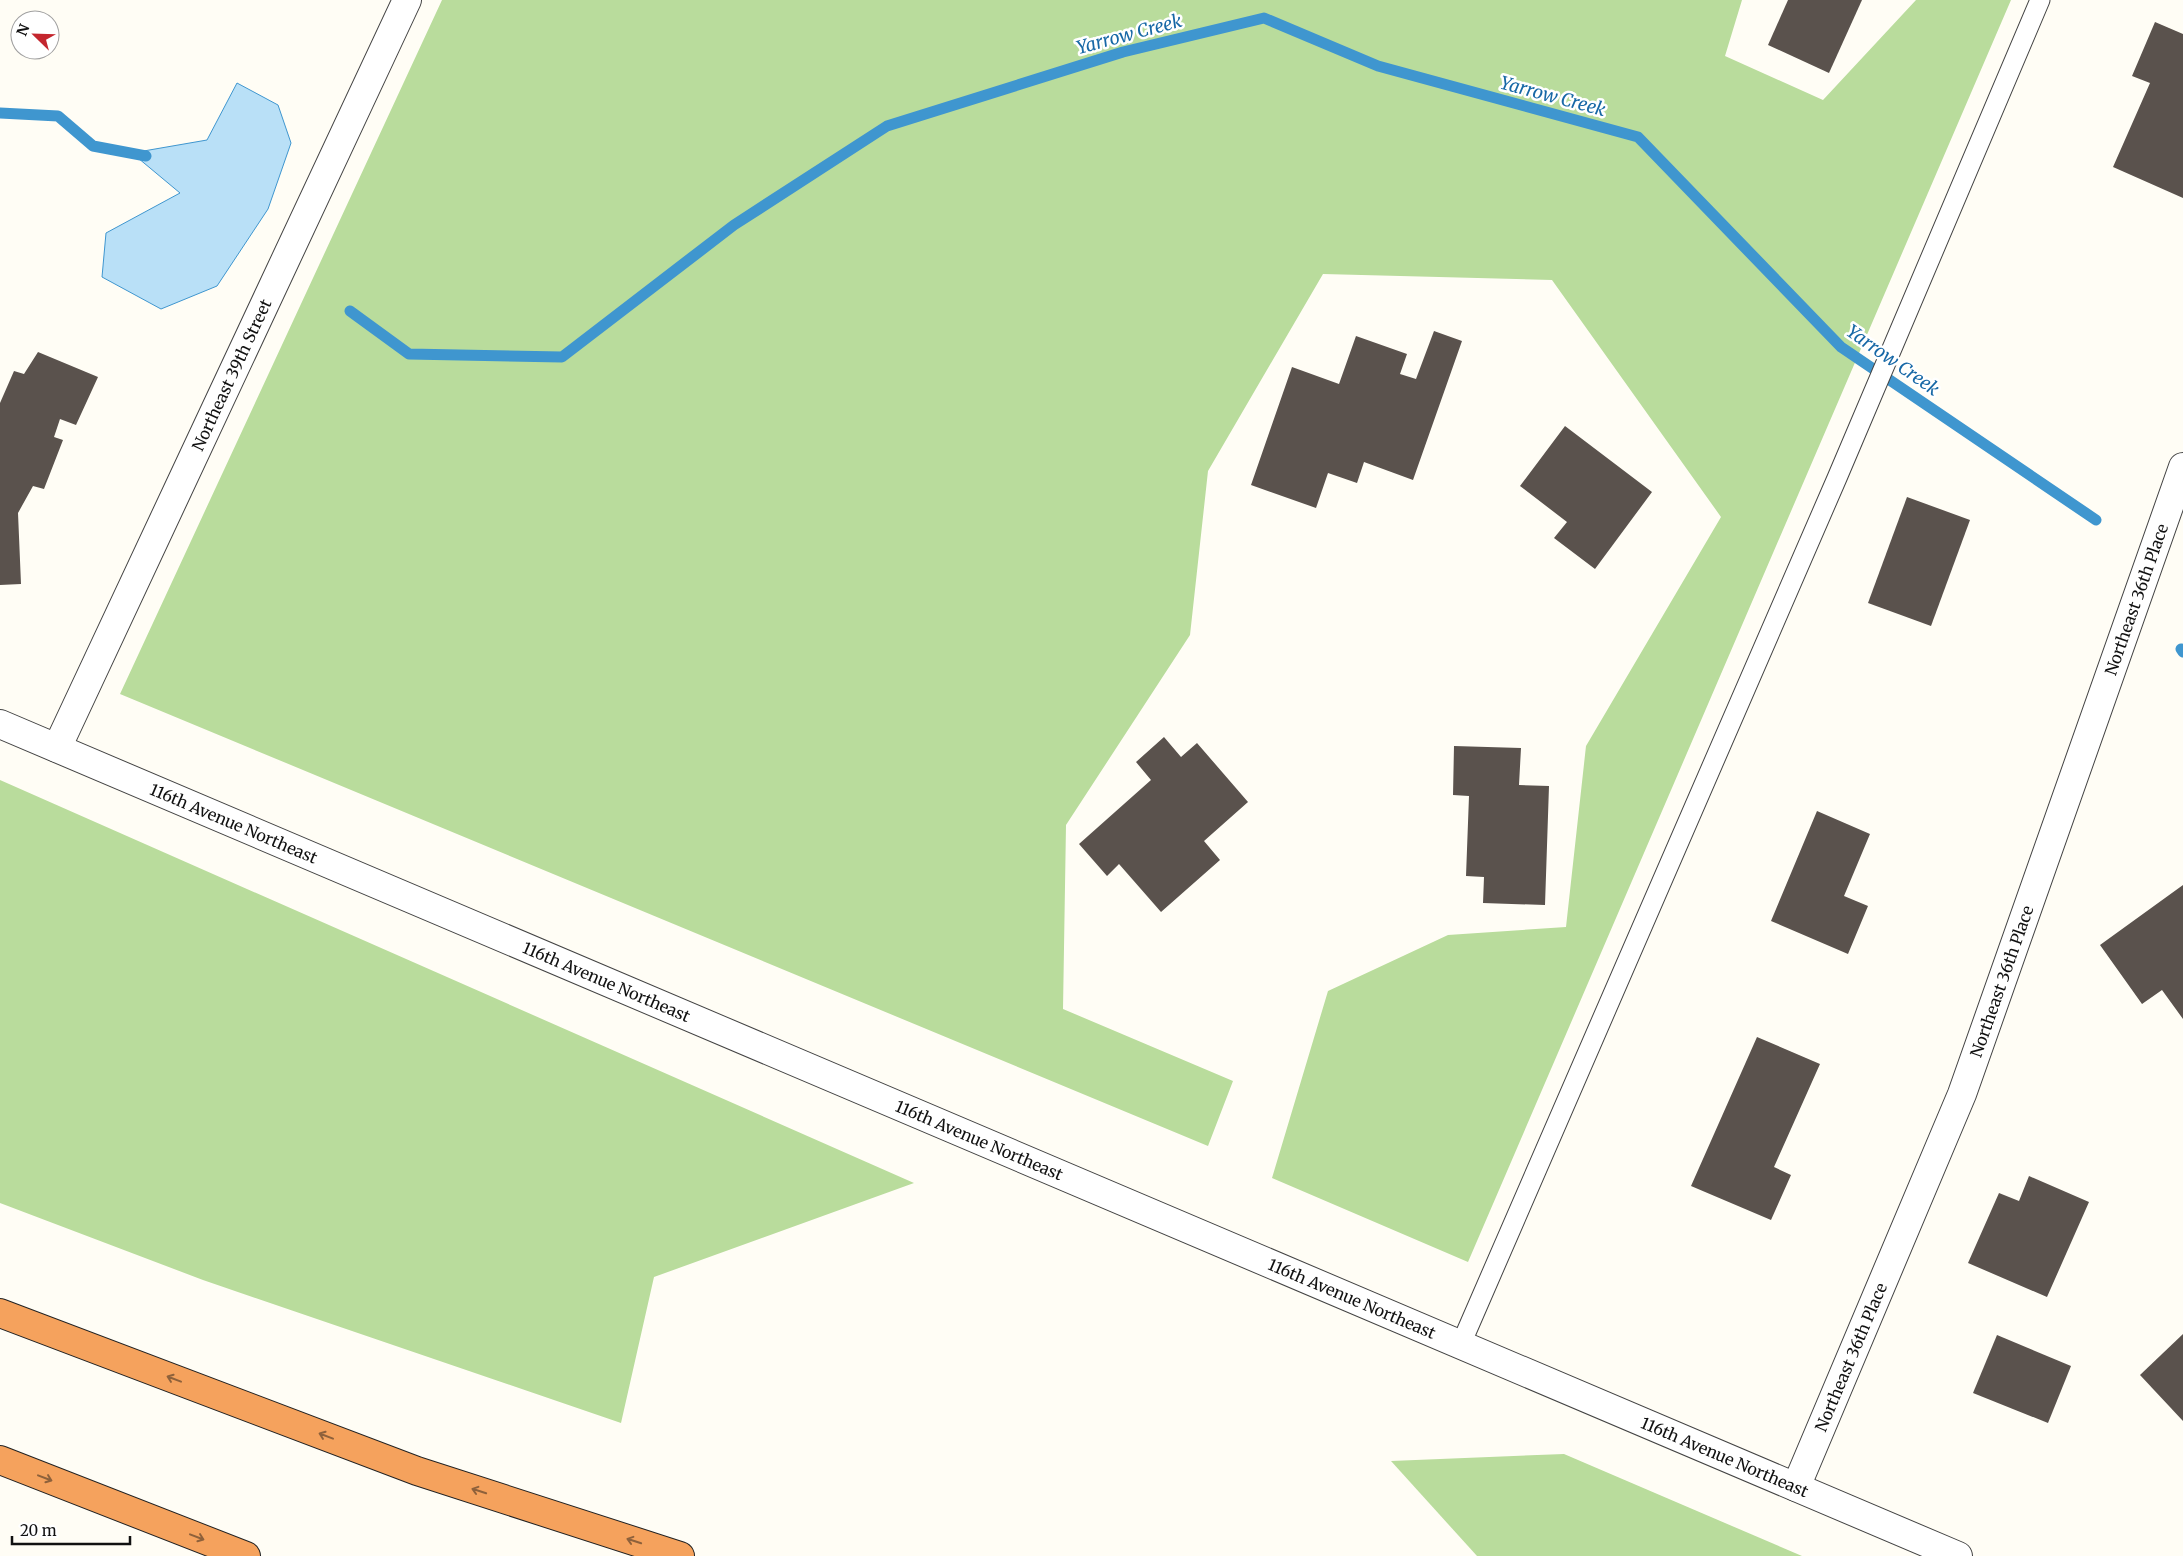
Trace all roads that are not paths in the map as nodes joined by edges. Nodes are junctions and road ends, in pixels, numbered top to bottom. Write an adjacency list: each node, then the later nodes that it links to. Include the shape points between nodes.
1 (407, 0): 5 (street, Northeast 39th Street)
2 (2040, 0): 7 (lane, via 1837,478)
3 (2183, 467): 9 (street, Northeast 36th Place, via 1962,1094)
4 (0, 724): 5 (street, 116th Avenue Northeast)
5 (58, 748): 7 (street, 116th Avenue Northeast)
6 (0, 1313): 11 (highway, one-way to 6, via 417,1471)
7 (1461, 1344): 9 (street, 116th Avenue Northeast)
8 (0, 1460): 10 (highway, one-way to 10)
9 (1796, 1487): 12 (street, 116th Avenue Northeast)
10 (246, 1556)
11 (680, 1556)
12 (1958, 1556)

